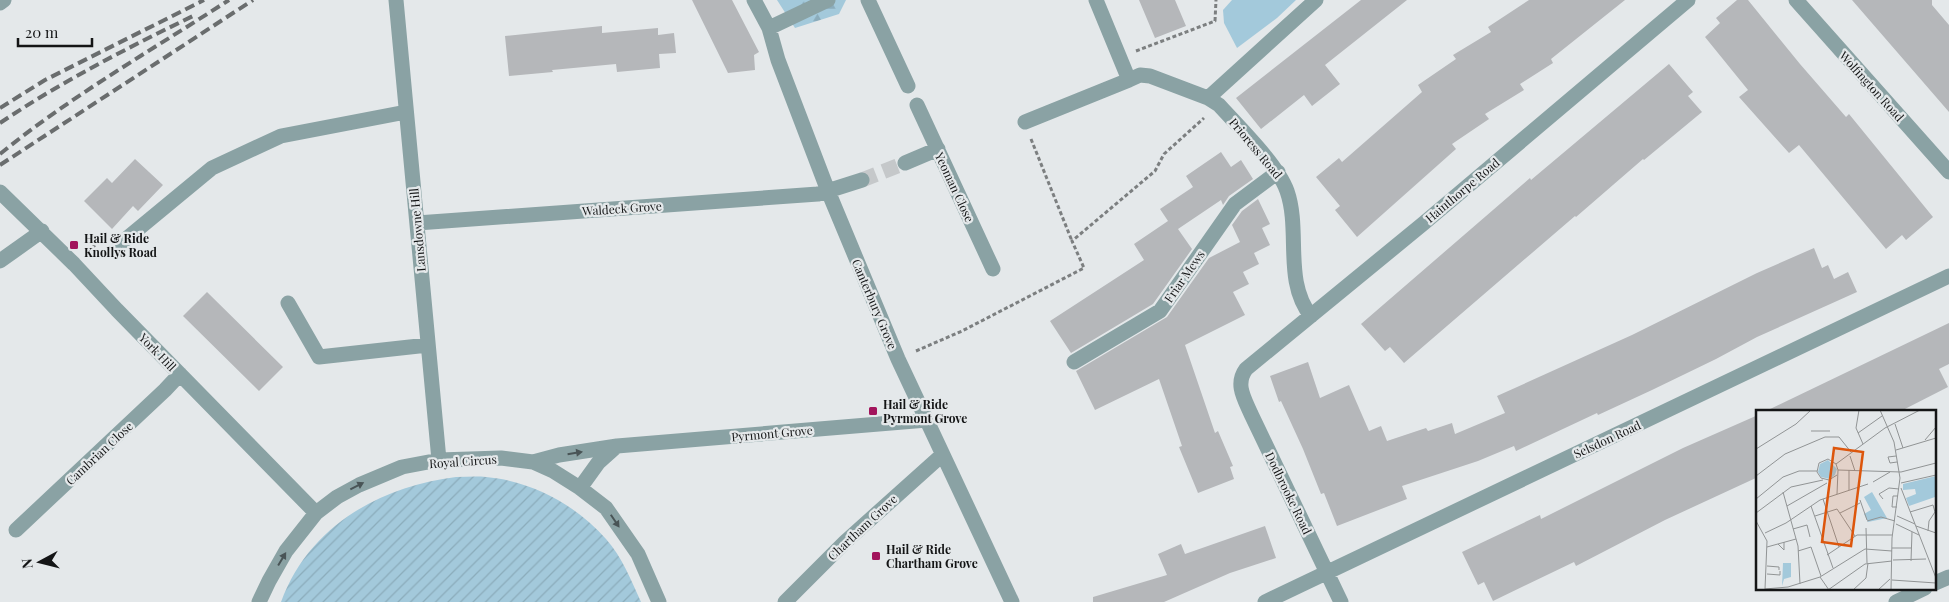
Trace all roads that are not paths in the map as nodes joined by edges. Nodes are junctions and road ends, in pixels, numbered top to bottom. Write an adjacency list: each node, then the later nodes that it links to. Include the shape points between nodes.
1 (4, 0): 10 (street)
2 (396, 0): 16 (street, Lansdowne Hill)
3 (754, 0): 11 (street, Canterbury Grove)
4 (828, 0): 11 (street)
5 (868, 0): 13 (street)
6 (1096, 0): 12 (street)
7 (1316, 0): 14 (street)
8 (1688, 0): 32 (street, Hainthorpe Road)
9 (1796, 0): 21 (street, Wolfington Road)
10 (0, 3)
11 (768, 28): 23 (street, Canterbury Grove)
12 (1129, 80): 14 (street, Prioress Road, via 1140,75 1150,76); 17 (street, Prioress Road)
13 (908, 86)
14 (1214, 101): 20 (street, Prioress Road)
15 (917, 105): 18 (street, Yeoman Close)
16 (406, 112): 25 (street, Lansdowne Hill); 27 (street, via 281,136 212,168)
17 (1024, 122)
18 (938, 150): 19 (street); 29 (street, Yeoman Close)
19 (904, 163)
20 (1278, 172): 32 (street, Prioress Road, via 1291,204 1298,288 1304,307); 34 (street, Friar Mews, via 1235,204 1160,311)
21 (1949, 172)
22 (862, 180): 23 (street, Waldeck Grove)
23 (828, 191): 25 (street, Waldeck Grove); 37 (street, Canterbury Grove)
24 (0, 192): 26 (street, York Hill)
25 (417, 223): 33 (street, Lansdowne Hill)
26 (42, 231): 28 (street); 35 (street, York Hill)
27 (120, 244)
28 (0, 261)
29 (993, 269)
30 (1949, 276): 45 (street, Selsdon Road)
31 (288, 303): 33 (street, via 319,358)
32 (1311, 316): 36 (street, Hainthorpe Road, via 1246,369)
33 (428, 345): 40 (street, Lansdowne Hill)
34 (1074, 362)
35 (180, 374): 43 (street, York Hill); 44 (street, Cambrian Close)
36 (1240, 382): 45 (street, Dodbrooke Road, via 1251,414)
37 (927, 420): 38 (street, Pyrmont Grove); 39 (street, Canterbury Grove)
38 (617, 446): 41 (street, Pyrmont Grove, one-way to 38); 42 (street, via 598,463)
39 (942, 455): 51 (street, Chartham Grove, via 845,542); 52 (street, Canterbury Grove)
40 (439, 460): 41 (street, Royal Circus, via 501,458); 43 (street, Royal Circus, one-way to 40, via 359,485 402,468)
41 (533, 462): 42 (street, Royal Circus)
42 (580, 488): 50 (street, Royal Circus, one-way to 50, via 612,516 638,554)
43 (316, 513): 49 (street, Royal Circus, one-way to 43, via 268,581 286,552)
44 (16, 530)
45 (1327, 573): 53 (street, Selsdon Road); 54 (street, Dodbrooke Road)
46 (1949, 577): 47 (street)
47 (1936, 583)
48 (1921, 590): 55 (street)
49 (260, 602)
50 (659, 602)
51 (785, 602)
52 (1012, 602)
53 (1265, 602)
54 (1341, 602)
55 (1896, 602)

